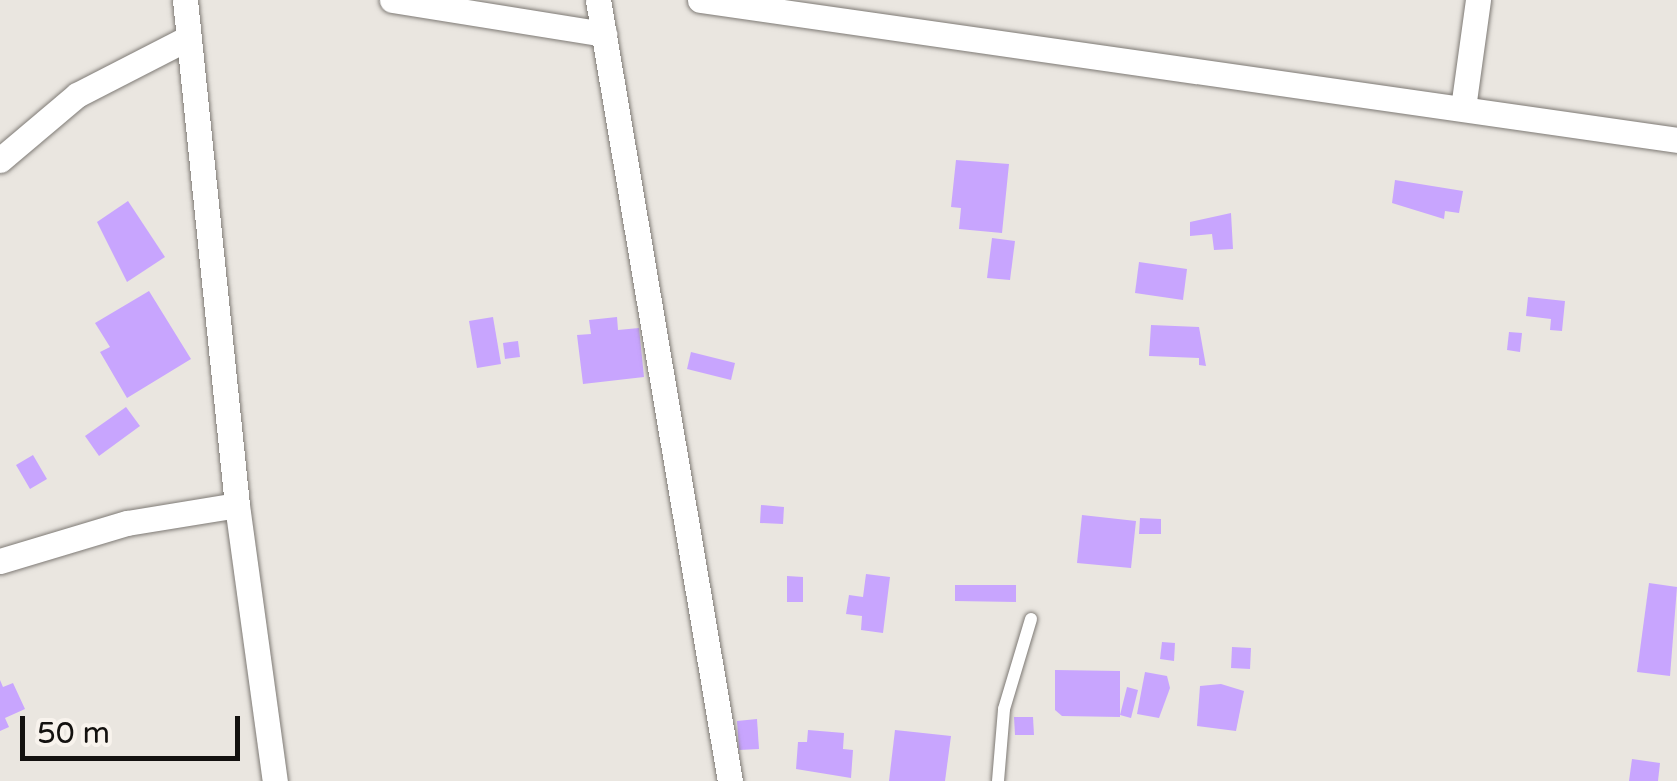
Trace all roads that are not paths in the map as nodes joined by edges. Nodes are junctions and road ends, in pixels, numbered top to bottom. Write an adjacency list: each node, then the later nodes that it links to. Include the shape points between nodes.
1 (185, 0): 7 (street)
2 (392, 0): 6 (street)
3 (598, 0): 6 (street)
4 (700, 0): 8 (street)
5 (1478, 0): 8 (street)
6 (604, 34): 15 (street)
7 (188, 38): 10 (street, via 77,95); 11 (street)
8 (1464, 108): 9 (street)
9 (1677, 140)
10 (0, 160)
11 (237, 505): 12 (street, via 127,523); 14 (street)
12 (0, 561)
13 (1030, 618): 16 (lane, via 1004,709)
14 (275, 781)
15 (730, 781)
16 (998, 781)

